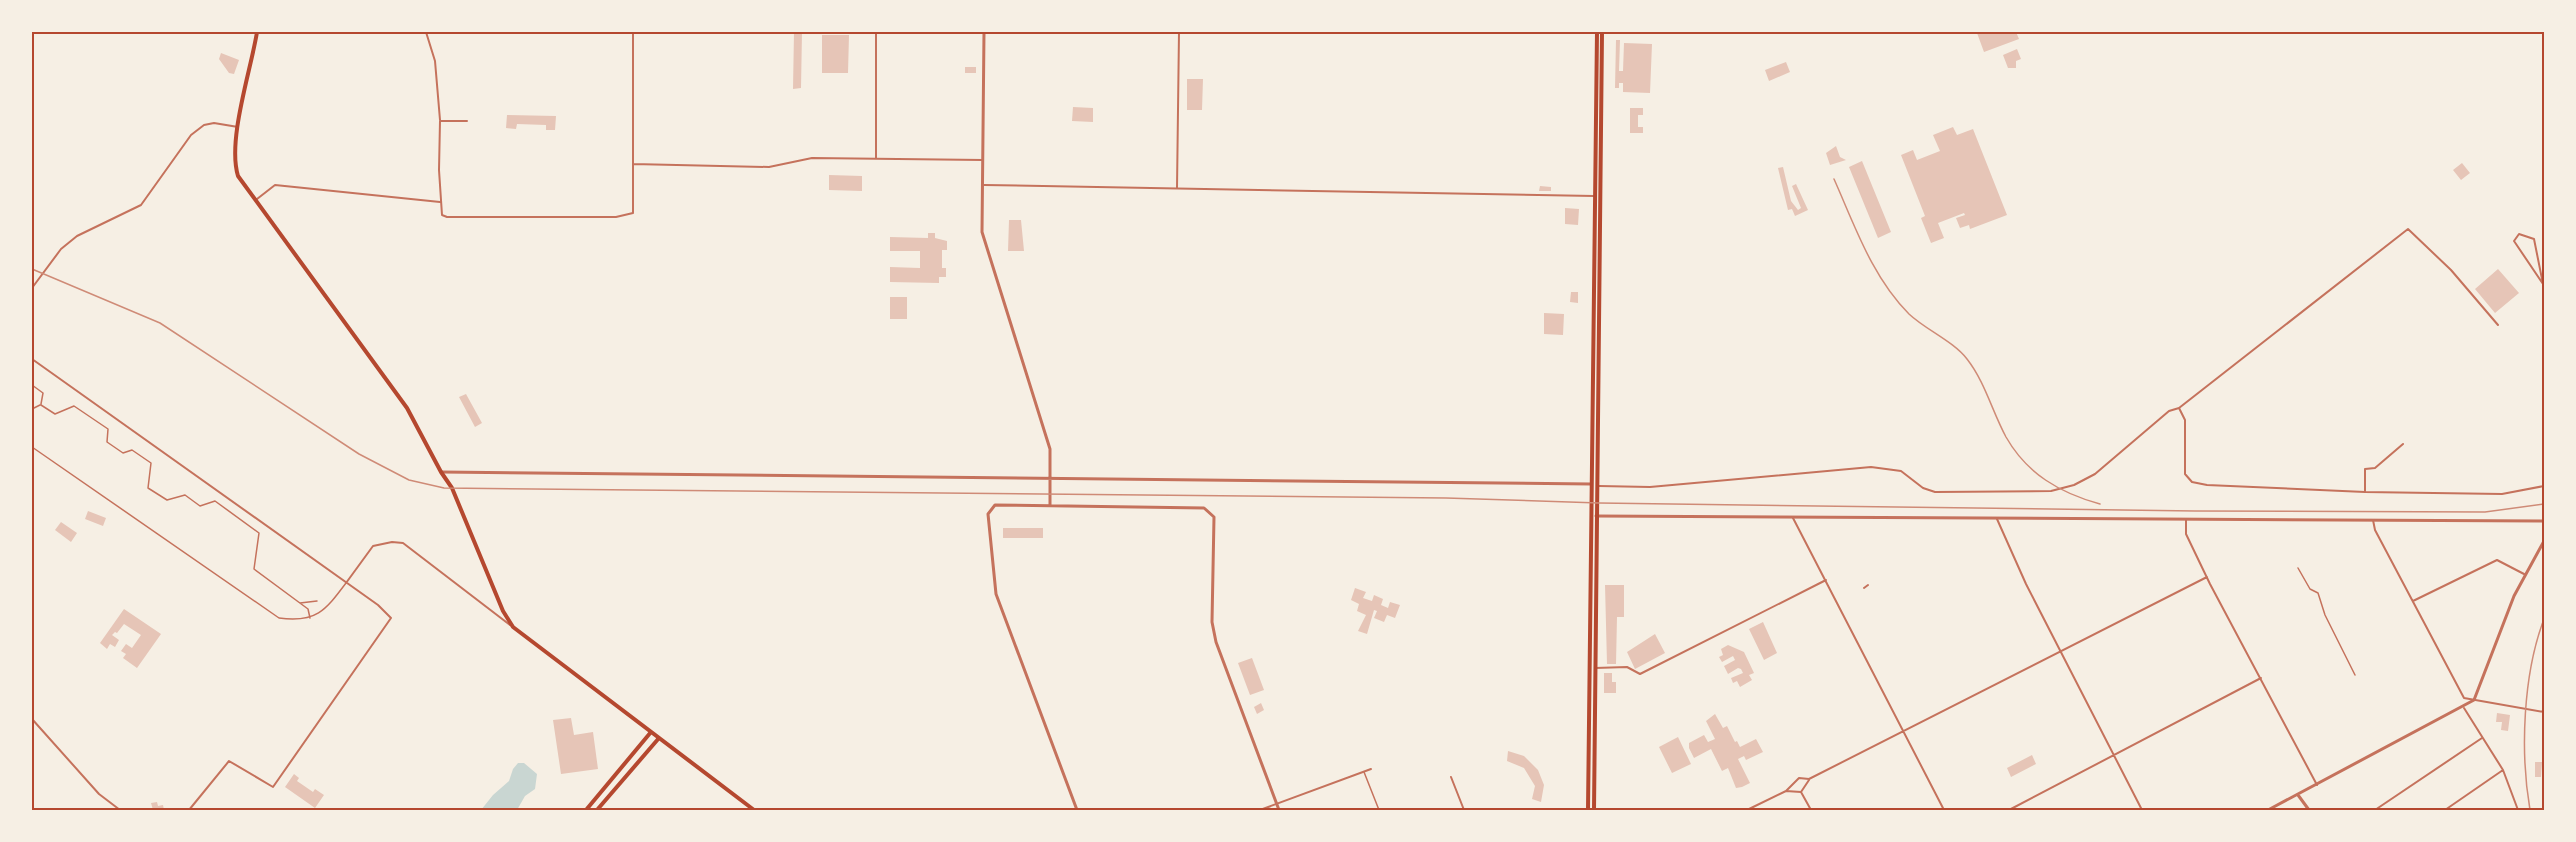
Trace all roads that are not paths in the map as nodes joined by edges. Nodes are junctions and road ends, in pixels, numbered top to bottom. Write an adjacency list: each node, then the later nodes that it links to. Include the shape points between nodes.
1 (257, 32): 11 (main road)
2 (426, 32): 9 (street, via 435,61)
3 (633, 32): 14 (street)
4 (876, 32): 12 (street)
5 (984, 32): 13 (street)
6 (1179, 32): 16 (street)
7 (1597, 32): 17 (main road)
8 (1602, 32): 17 (main road)
9 (440, 121): 10 (street); 19 (street)
10 (467, 121)
11 (238, 127): 18 (main road, via 236,169); 21 (street, via 214,123 191,135 141,205 77,236 61,249)
12 (876, 158): 13 (street); 14 (street, via 812,158 769,166)
13 (984, 160): 15 (street)
14 (633, 164): 19 (street, via 633,213 625,216 447,217 442,215)
15 (984, 185): 16 (street); 31 (street, via 982,232 1050,449)
16 (1177, 188): 17 (street)
17 (1597, 196): 32 (main road)
18 (255, 201): 19 (street, via 275,185); 30 (main road, via 407,408)
19 (440, 202)
20 (2544, 284): 20 (street, via 2534,239 2519,234 2514,241)
21 (32, 288)
22 (2498, 325): 26 (street, via 2451,270 2408,229)
23 (32, 359): 47 (street)
24 (32, 385): 25 (street, via 43,393)
25 (41, 405): 27 (street); 52 (street, via 55,414 74,406 108,429 107,442 123,453 132,450 151,464 148,488 167,500 184,495 200,506 215,501 259,533 254,569)
26 (2179, 408): 32 (street, via 2169,411 2095,474 2050,491 1935,492 1901,471 1870,467 1650,487); 34 (street, via 2185,420 2185,474 2192,482)
27 (32, 409)
28 (2403, 444): 34 (street, via 2375,468 2365,469)
29 (32, 447): 53 (street, via 279,618)
30 (441, 472): 31 (street); 54 (main road, via 453,488)
31 (1050, 480): 32 (street); 35 (street)
32 (1594, 484): 36 (main road)
33 (2544, 486): 34 (street, via 2502,494)
34 (2365, 492)
35 (1050, 506): 77 (street, via 1210,511 1214,517 1212,622 1216,642); 83 (street, via 1000,505 988,514 996,594)
36 (1594, 516): 37 (street); 56 (main road); 88 (main road)
37 (1793, 518): 38 (street); 46 (street)
38 (1997, 519): 39 (street); 55 (street)
39 (2186, 520): 40 (street); 45 (street, via 2186,534)
40 (2373, 520): 41 (street); 51 (street)
41 (2544, 521)
42 (2544, 541): 44 (street)
43 (2298, 567): 57 (street, via 2310,590 2318,593)
44 (2524, 574): 51 (street, via 2497,560); 59 (street)
45 (2207, 577): 55 (street); 58 (street)
46 (1826, 580): 56 (street, via 1640,674 1627,668); 63 (street)
47 (346, 583): 53 (street, via 328,607); 54 (street, via 373,546 403,543); 79 (street, via 388,613 391,618 383,630 273,787 229,760)
48 (1868, 585): 49 (street)
49 (1864, 588)
50 (317, 601): 52 (street)
51 (2412, 601): 59 (street, via 2462,694)
52 (299, 603): 53 (street, via 308,609)
53 (310, 618)
54 (513, 627): 64 (main road)
55 (2061, 653): 63 (street); 67 (street)
56 (1595, 668): 89 (main road)
57 (2355, 675)
58 (2261, 678): 67 (street); 73 (street)
59 (2474, 700): 60 (street); 61 (street)
60 (2464, 708): 66 (street); 73 (street)
61 (2544, 712)
62 (32, 719): 78 (street, via 99,794)
63 (1903, 731): 72 (street); 92 (street)
64 (651, 732): 65 (main road); 80 (main road)
65 (659, 738): 81 (main road); 82 (main road)
66 (2482, 738): 69 (street); 97 (street)
67 (2114, 755): 93 (street); 94 (street)
68 (1371, 769): 70 (street)
69 (2503, 770): 98 (street); 99 (street)
70 (1364, 772): 77 (street); 86 (street)
71 (1451, 777): 87 (street)
72 (1809, 779): 74 (street, via 1799,778); 75 (street)
73 (2317, 785): 76 (street)
74 (1786, 791): 75 (street); 90 (street)
75 (1801, 792): 91 (street)
76 (2298, 795): 95 (street); 96 (street)
77 (1277, 805): 84 (street); 85 (street)
78 (120, 810)
79 (189, 810)
80 (586, 810)
81 (597, 810)
82 (754, 810)
83 (1077, 810)
84 (1260, 810)
85 (1279, 810)
86 (1379, 810)
87 (1464, 810)
88 (1588, 810)
89 (1594, 810)
90 (1747, 810)
91 (1810, 810)
92 (1944, 810)
93 (2009, 810)
94 (2142, 810)
95 (2268, 810)
96 (2309, 810)
97 (2376, 810)
98 (2445, 810)
99 (2518, 810)

